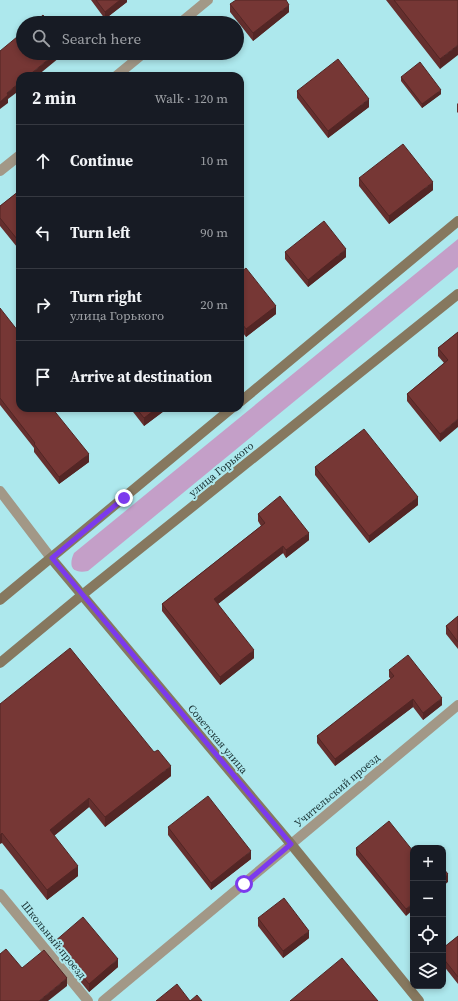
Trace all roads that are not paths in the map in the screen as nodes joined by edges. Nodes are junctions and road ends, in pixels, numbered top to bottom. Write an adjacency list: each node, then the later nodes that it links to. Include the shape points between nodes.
1 (208, 0): 2 (street)
2 (189, 16)
3 (135, 60): 4 (street)
4 (121, 72)
5 (16, 158): 6 (street)
6 (0, 171)
7 (458, 221): 9 (main road)
8 (458, 294): 13 (main road, улица Горького)
9 (244, 399)
10 (227, 412): 12 (main road)
11 (0, 491): 12 (street, Советская улица)
12 (52, 558): 13 (main road, Советская улица); 14 (main road)
13 (82, 595): 15 (main road, улица Горького); 17 (main road, Советская улица)
14 (0, 600)
15 (0, 663)
16 (458, 705): 17 (street, Учительский проезд)
17 (291, 844): 20 (street, Учительский проезд); 21 (main road, Советская улица)
18 (0, 894): 19 (street, Школьный проезд)
19 (88, 1001)
20 (103, 1001)
21 (419, 1001)

